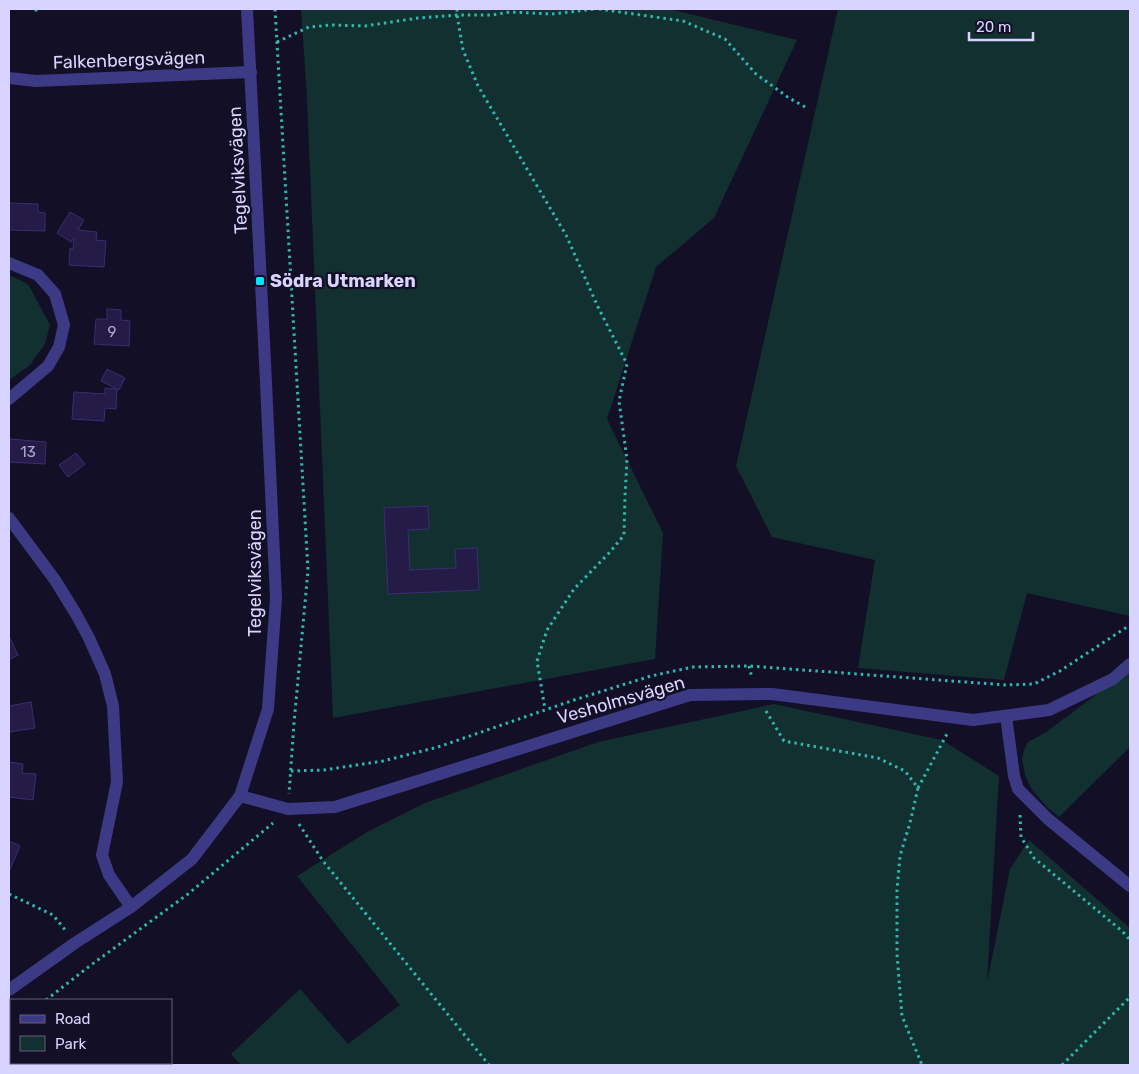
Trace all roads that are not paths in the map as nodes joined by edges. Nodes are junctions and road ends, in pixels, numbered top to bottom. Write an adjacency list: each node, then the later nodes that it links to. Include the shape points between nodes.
1 (247, 9): 2 (street, Tegelviksvägen)
2 (251, 72): 3 (street, Falkenbergsvägen, via 36,81); 9 (street, Tegelviksvägen, via 276,598 268,709)
3 (9, 78)
4 (9, 263): 5 (street, via 38,274 56,294 64,325 59,347 48,366)
5 (9, 399)
6 (9, 518): 11 (street, via 76,614 105,674 113,706 116,782 102,855 109,875)
7 (1130, 664): 8 (street, Vesholmsvägen, via 1113,679 1049,710)
8 (1006, 716): 9 (street, Vesholmsvägen, via 973,720 772,694 690,695 335,807 288,809); 10 (street, via 1018,789 1048,819)
9 (240, 796): 11 (street, Tegelviksvägen, via 192,859)
10 (1130, 886)
11 (131, 907): 12 (street, Tegelviksvägen)
12 (9, 990)

